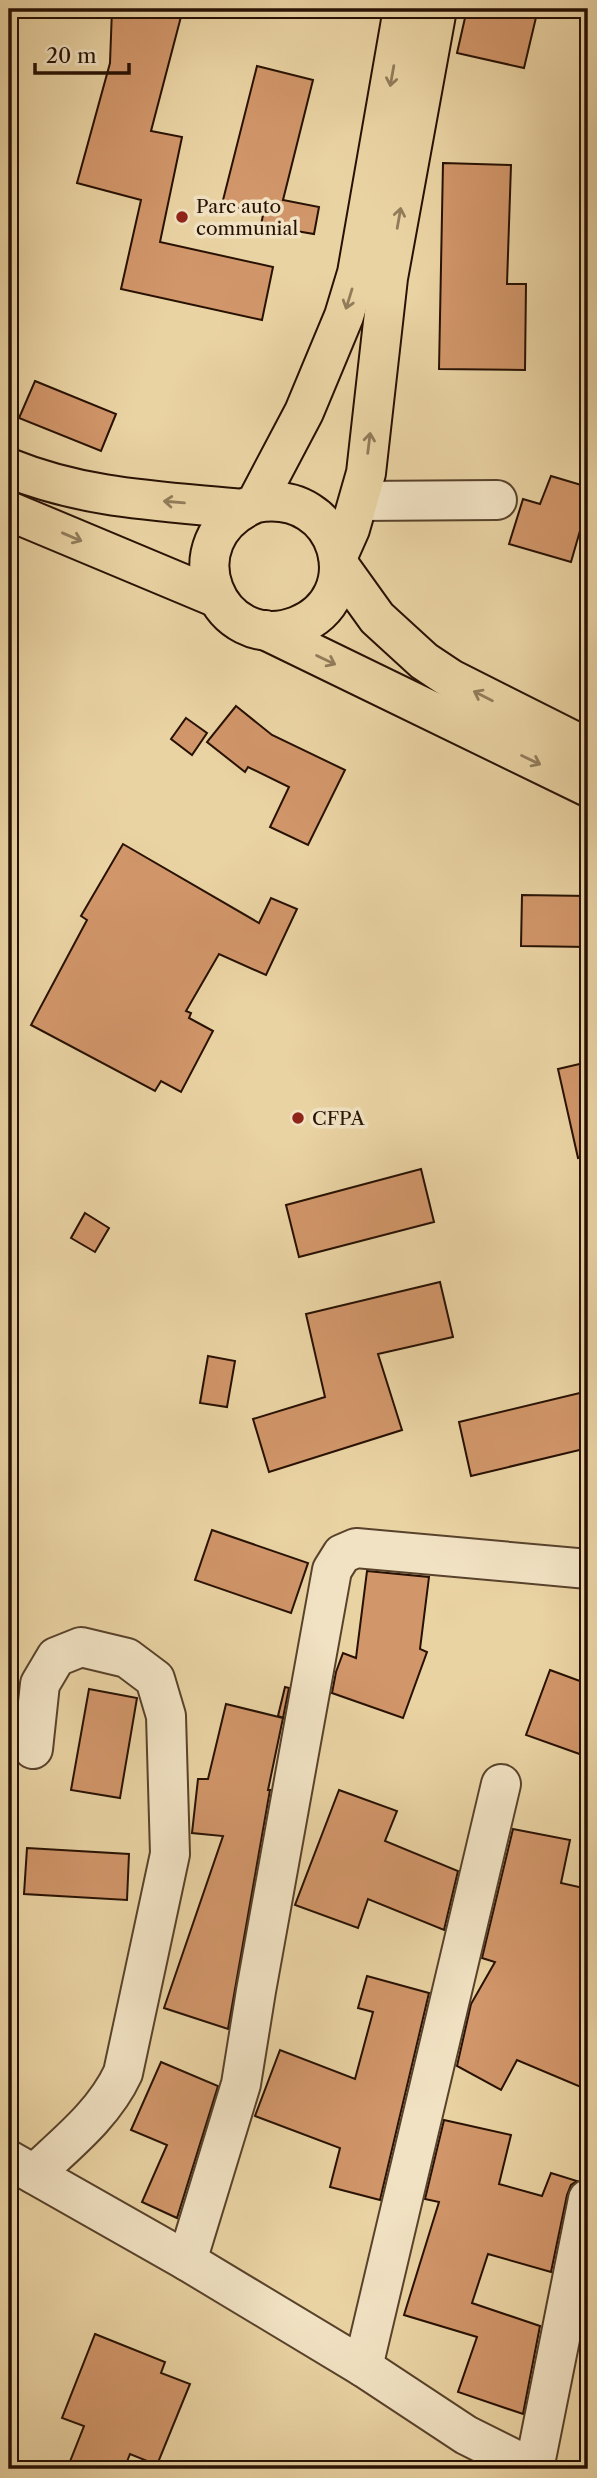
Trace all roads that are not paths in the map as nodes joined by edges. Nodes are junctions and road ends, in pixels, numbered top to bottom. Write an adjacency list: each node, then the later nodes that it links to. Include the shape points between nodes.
1 (403, 9): 6 (main road, one-way to 6, via 357,273 344,316 304,412)
2 (437, 9): 5 (main road, one-way to 2, via 388,278)
3 (9, 468): 6 (main road, one-way to 3, via 89,493)
4 (497, 500): 5 (street)
5 (359, 501): 8 (main road)
6 (249, 506): 8 (main road, via 271,500 302,506 316,515 334,540); 9 (main road, via 228,519 211,548 208,565)
7 (9, 511): 9 (main road, one-way to 9)
8 (338, 560): 10 (main road, via 334,588 322,608 296,626); 11 (main road, one-way to 8, via 424,661 377,618)
9 (217, 598): 10 (main road, via 241,622)
10 (265, 630): 12 (main road, one-way to 12)
11 (588, 748)
12 (588, 788)
13 (588, 1569): 18 (street, via 356,1548 342,1554 332,1570 241,2084)
14 (33, 1749): 16 (street, via 40,1684 55,1657 81,1647 127,1658 155,1679 166,1716 170,1854 123,2073 101,2110)
15 (500, 1784): 19 (street)
16 (22, 2167): 18 (street)
17 (588, 2199): 20 (street)
18 (187, 2262): 19 (street)
19 (363, 2367): 20 (street, via 466,2435)
20 (534, 2469)

